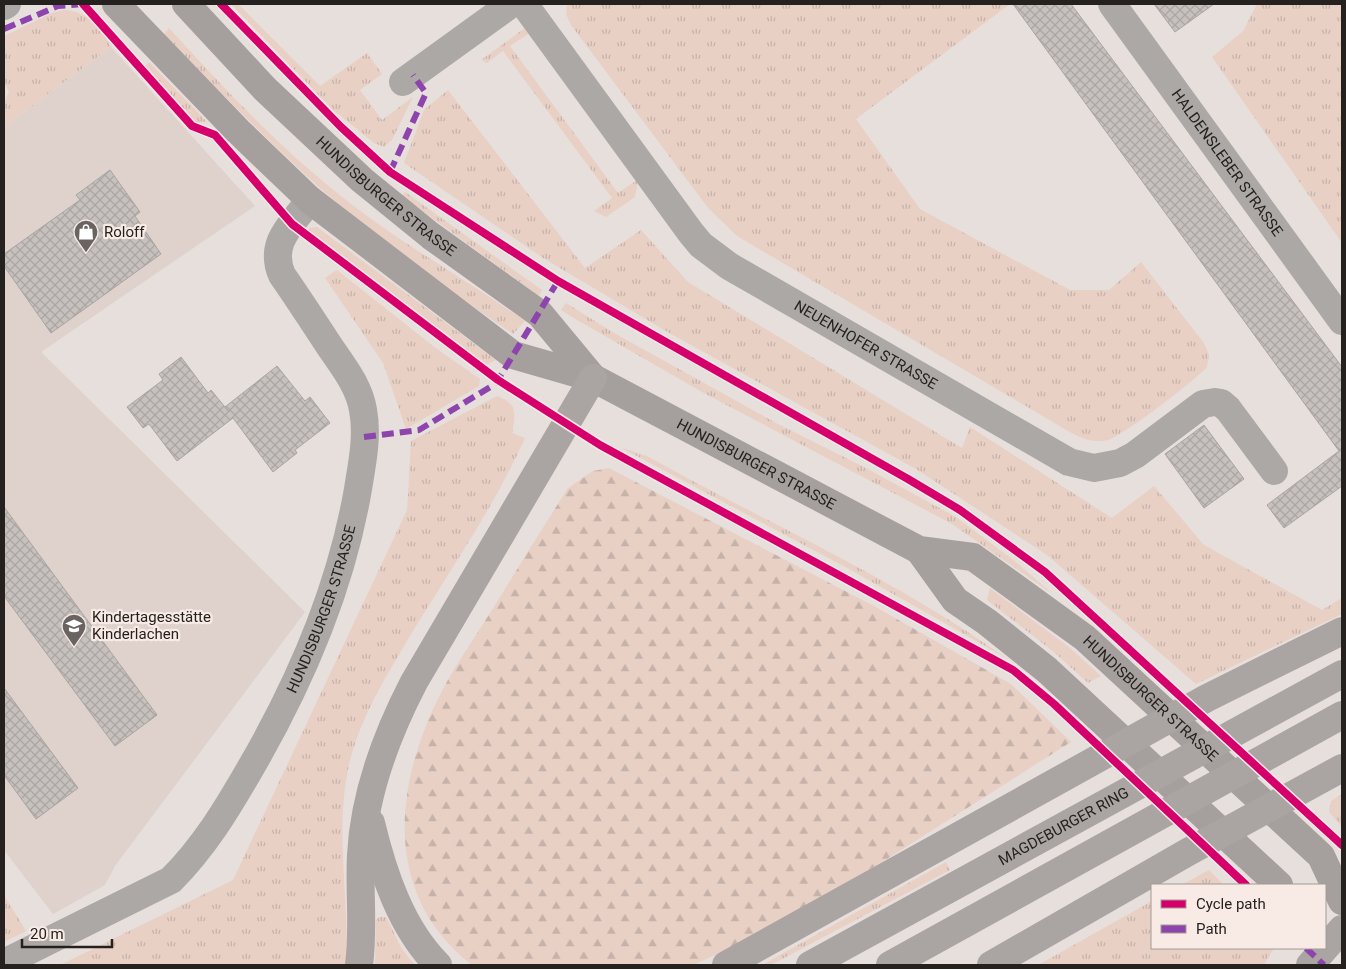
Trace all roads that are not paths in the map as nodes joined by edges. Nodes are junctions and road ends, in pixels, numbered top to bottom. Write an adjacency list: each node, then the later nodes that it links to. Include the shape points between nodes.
1 (8, 4): 7 (street)
2 (116, 4): 9 (main road, HUNDISBURGER STRASSE, via 221,114)
3 (186, 4): 11 (main road, HUNDISBURGER STRASSE, via 265,89 362,180 431,236 540,314)
4 (511, 4): 8 (street)
5 (524, 4): 12 (street, NEUENHOFER STRASSE, via 690,233 729,266 1069,462 1094,468 1120,463 1198,408 1215,402 1228,409)
6 (1112, 4): 10 (street, HALDENSLEBER STRASSE)
7 (4, 6)
8 (403, 82)
9 (310, 200): 11 (main road, HUNDISBURGER STRASSE, via 514,355); 26 (street, HUNDISBURGER STRASSE, via 278,244 278,262 282,275 360,398 365,419 364,454 344,552 296,684 231,803 190,862 171,880)
10 (1342, 321)
11 (593, 378): 13 (main road, HUNDISBURGER STRASSE); 18 (highway, via 414,682 385,746)
12 (1274, 471)
13 (920, 550): 19 (main road, HUNDISBURGER STRASSE, via 955,600 995,628 1074,694); 20 (main road, HUNDISBURGER STRASSE, via 973,557 1048,609 1120,669 1321,856)
14 (1342, 630): 29 (highway, via 1207,698)
15 (1342, 674): 30 (highway, MAGDEBURGER RING)
16 (1342, 715): 31 (highway)
17 (1342, 768): 32 (highway)
18 (368, 812): 27 (highway, via 361,855); 28 (highway, via 377,849 405,919 424,950)
19 (1276, 884)
20 (1342, 901)
21 (1326, 908): 22 (main road)
22 (1342, 916)
23 (1342, 929): 24 (highway)
24 (1326, 947)
25 (1324, 949): 33 (highway)
26 (4, 964)
27 (359, 965)
28 (438, 965)
29 (726, 965)
30 (810, 965)
31 (890, 965)
32 (991, 965)
33 (1310, 965)

